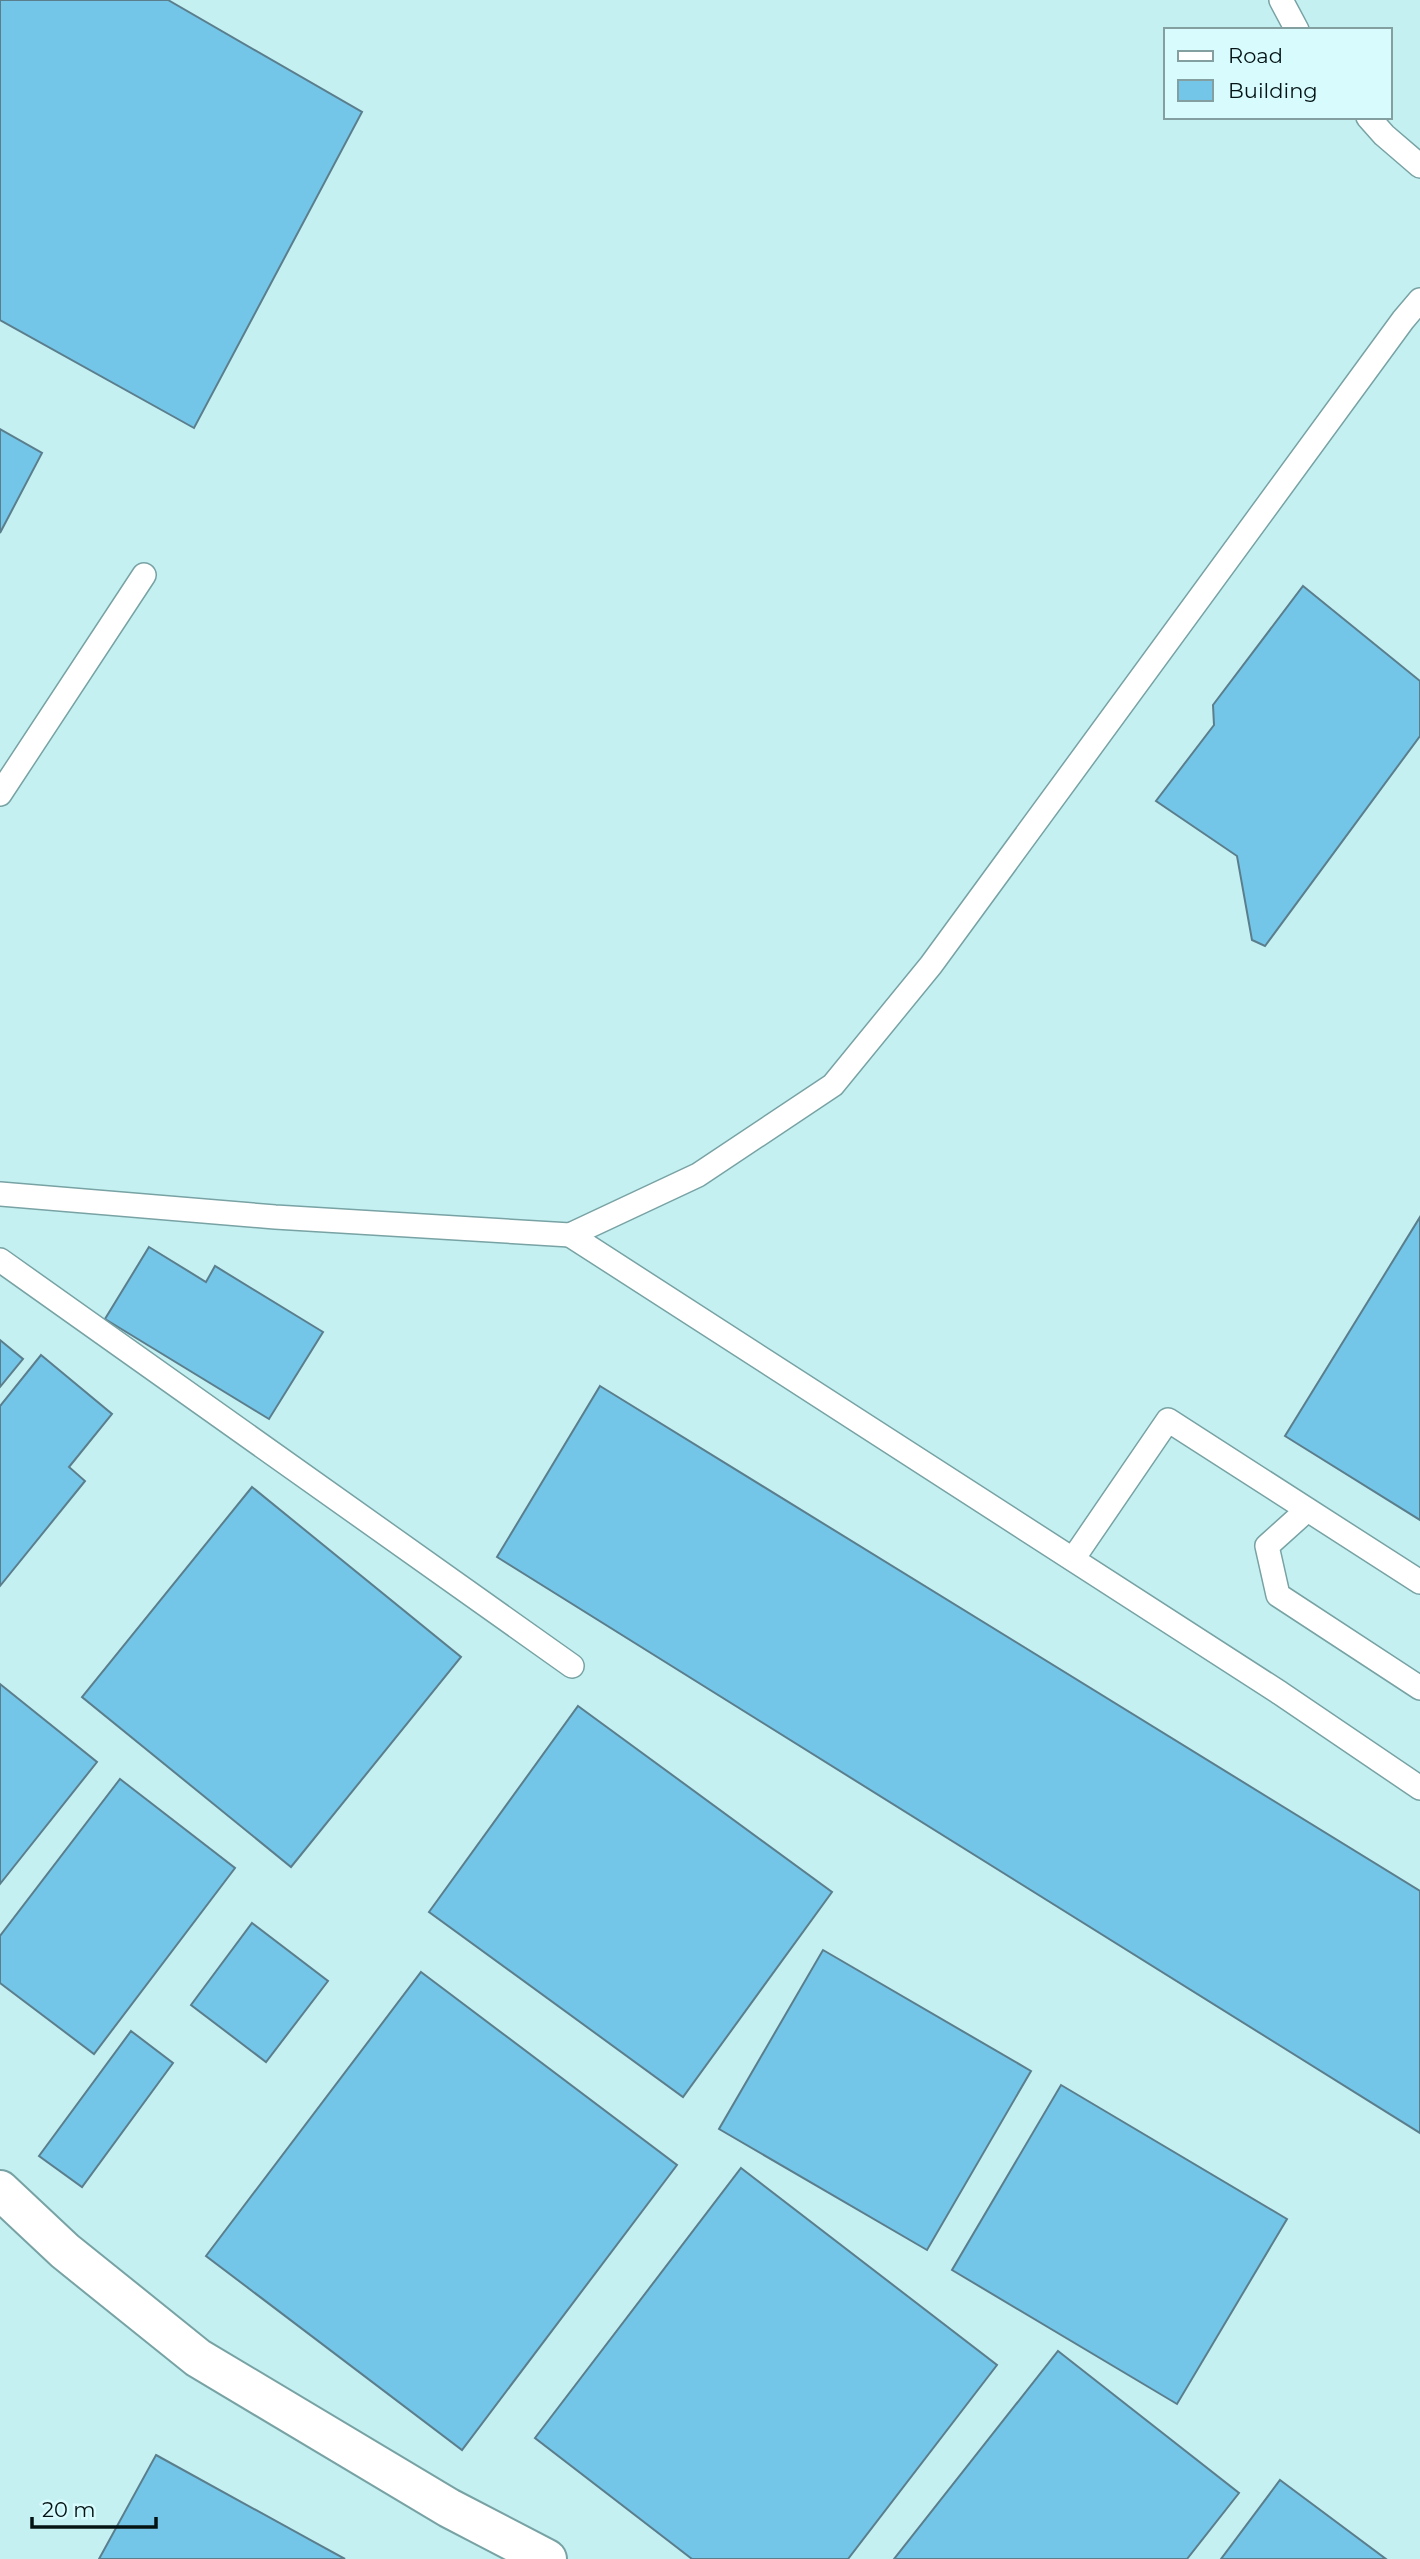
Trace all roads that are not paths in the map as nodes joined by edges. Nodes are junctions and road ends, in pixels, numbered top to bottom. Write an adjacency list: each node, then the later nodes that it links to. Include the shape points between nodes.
1 (1281, 0): 2 (lane)
2 (1296, 28)
3 (1370, 119): 4 (lane)
4 (1420, 166)
5 (1420, 300): 9 (lane, via 932,965 833,1085 698,1175)
6 (144, 575): 7 (lane)
7 (0, 794)
8 (0, 1194): 9 (lane)
9 (570, 1236): 12 (lane)
10 (0, 1260): 14 (lane)
11 (1307, 1510): 12 (lane, via 1168,1420); 13 (lane); 15 (lane, via 1267,1546 1278,1595)
12 (1073, 1559): 16 (lane)
13 (1420, 1582)
14 (572, 1666)
15 (1420, 1688)
16 (1420, 1788)
17 (0, 2190): 18 (street, via 65,2251 198,2358 449,2508)
18 (547, 2559)

